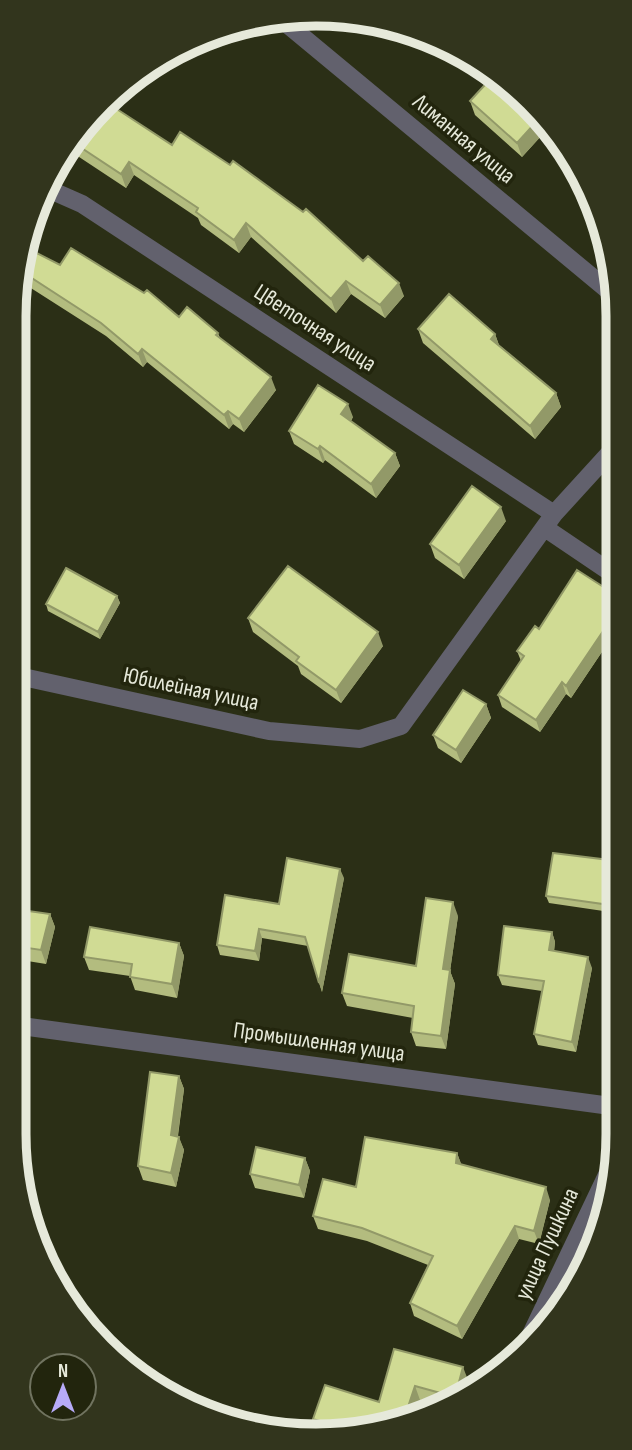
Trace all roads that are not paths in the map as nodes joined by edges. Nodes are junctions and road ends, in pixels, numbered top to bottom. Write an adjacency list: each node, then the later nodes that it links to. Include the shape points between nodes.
1 (291, 28): 3 (street, Лиманная улица)
2 (54, 192): 5 (street, Цветочная улица, via 82,205)
3 (604, 287)
4 (606, 457): 5 (street)
5 (550, 521): 6 (street, Цветочная улица); 7 (street, Юбилейная улица, via 401,726 360,739 269,731)
6 (606, 568)
7 (26, 678)
8 (26, 1027): 9 (street, Промышленная улица)
9 (606, 1105)
10 (600, 1189): 11 (street, улица Пушкина)
11 (538, 1321)

